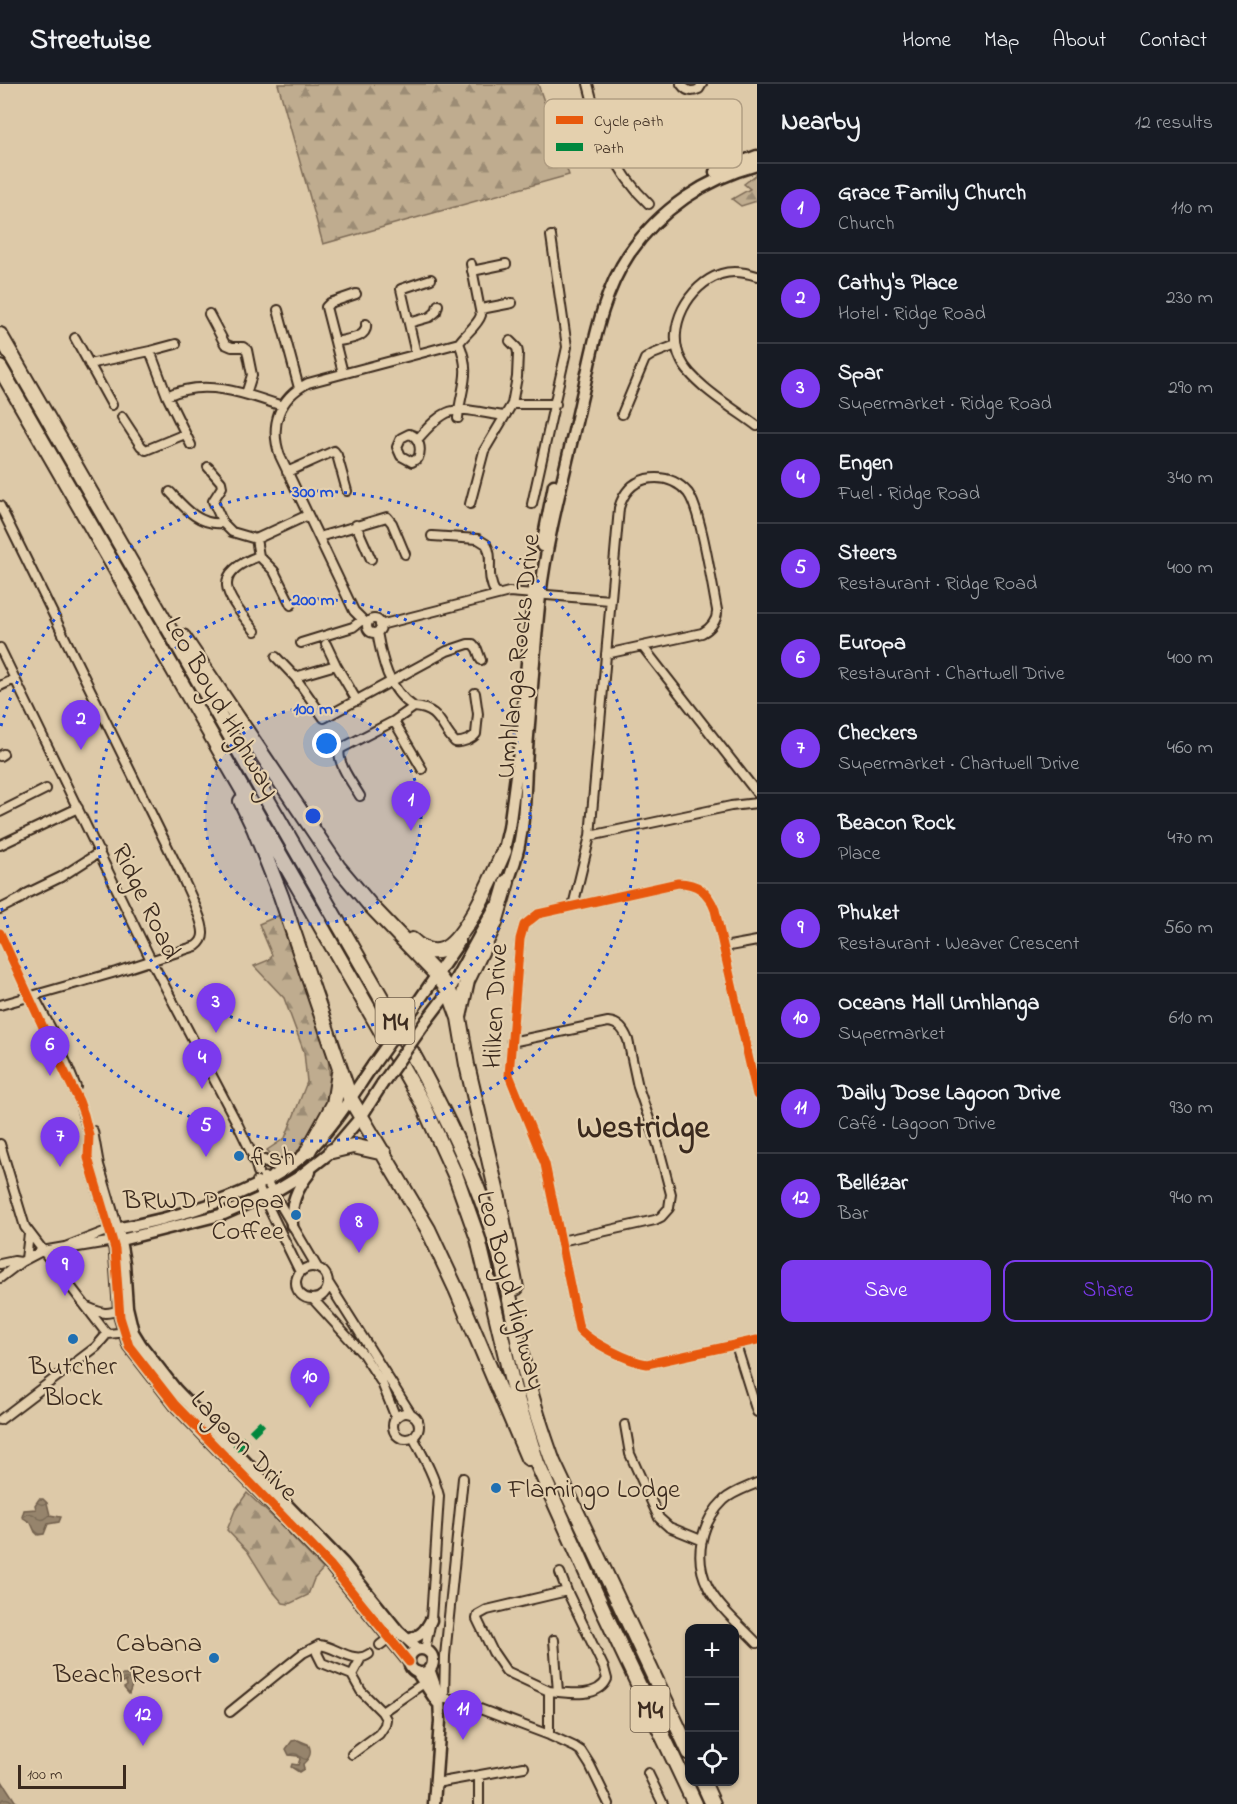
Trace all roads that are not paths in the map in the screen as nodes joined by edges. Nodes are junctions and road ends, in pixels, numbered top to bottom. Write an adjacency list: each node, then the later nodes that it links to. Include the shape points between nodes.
1 (588, 84): 4 (street)
2 (681, 84): 3 (street, via 690,91)
3 (702, 84)
4 (592, 99)
5 (757, 156): 6 (main road, Umhlanga Rocks Drive)
6 (742, 162)
7 (757, 165): 69 (main road, Umhlanga Rocks Drive, via 714,180 679,202 650,228 619,272 597,330)
8 (619, 168): 10 (street)
9 (726, 168): 69 (main road, Umhlanga Rocks Drive, via 696,182 663,207 630,244 608,282 593,322 548,511)
10 (649, 204)
11 (551, 237): 39 (street, via 567,343)
12 (506, 264): 18 (street, via 472,267)
13 (757, 276): 29 (street, via 724,273 707,281 681,313)
14 (430, 279): 21 (street, via 401,289)
15 (356, 294): 26 (street, via 326,305)
16 (512, 303): 18 (street)
17 (438, 305): 21 (street, via 430,317)
18 (481, 309): 27 (street, via 480,320)
19 (278, 310): 35 (street)
20 (209, 314): 36 (street, via 225,344 247,350 252,375)
21 (408, 323): 31 (street)
22 (366, 324): 26 (street, via 363,334)
23 (0, 334): 64 (highway, Leo Boyd Highway / M4)
24 (75, 338): 32 (street)
25 (510, 341): 38 (street, via 518,353)
26 (335, 342): 34 (street)
27 (459, 343): 31 (street); 42 (street, via 466,371)
28 (176, 344): 30 (street)
29 (676, 345): 43 (street, via 644,361); 47 (street, via 692,376)
30 (150, 351): 32 (street); 37 (street)
31 (416, 354): 34 (street)
32 (89, 364): 40 (street)
33 (0, 368): 73 (highway, Leo Boyd Highway / M4)
34 (343, 373): 35 (street)
35 (299, 388): 41 (street)
36 (246, 394): 37 (street, via 190,388); 41 (street)
37 (167, 396): 48 (street)
38 (512, 404): 39 (street); 44 (street)
39 (556, 404): 56 (street)
40 (112, 405)
41 (282, 406): 52 (street, via 274,436)
42 (459, 408): 44 (street); 46 (street); 49 (street, via 443,413)
43 (622, 414)
44 (504, 416): 55 (street, via 484,451)
45 (122, 417): 48 (street, via 146,450)
46 (458, 418)
47 (757, 426)
48 (185, 434): 50 (street)
49 (417, 440)
50 (191, 445)
51 (208, 467): 59 (street, via 222,485 213,501)
52 (287, 471): 53 (street, via 334,451); 58 (street)
53 (347, 491)
54 (170, 492): 59 (street, via 193,515)
55 (470, 504)
56 (532, 504)
57 (0, 506): 110 (street, via 179,870 200,922 200,943)
58 (308, 515): 62 (street); 63 (street)
59 (223, 523): 63 (street, via 232,532)
60 (356, 525): 62 (street); 65 (street, via 388,518); 67 (street)
61 (432, 536): 68 (street, via 478,539 486,544 490,582)
62 (319, 537): 72 (street, via 354,611)
63 (256, 539): 66 (street)
64 (120, 544): 103 (highway); 163 (highway, Leo Boyd Highway / M4, via 449,1120 484,1207 538,1420)
65 (405, 554)
66 (259, 556): 71 (street, via 274,571); 75 (street, via 238,564 226,582 230,598)
67 (371, 559)
68 (496, 594): 69 (street); 74 (street)
69 (537, 595): 70 (street); 101 (main road, Umhlanga Rocks Drive); 104 (main road, Umhlanga Rocks Drive, via 525,813)
70 (610, 600): 78 (street, via 621,501 641,481 656,477 671,480 687,493 696,512 717,614 704,632); 80 (street)
71 (291, 605)
72 (365, 622): 74 (street, via 369,630); 76 (street)
73 (147, 625): 117 (highway, via 254,828 293,927); 167 (highway, Leo Boyd Highway / M4, via 366,1003 436,1132 478,1239 513,1386 537,1463)
74 (379, 628): 86 (street, via 384,665)
75 (255, 631)
76 (301, 643)
77 (326, 645): 83 (street)
78 (643, 647): 80 (street); 94 (street)
79 (0, 648): 85 (street, Ridge Road)
80 (606, 654): 99 (street)
81 (276, 657): 84 (street)
82 (481, 660): 86 (street, via 476,646 468,644)
83 (336, 665): 84 (street); 89 (street)
84 (295, 677): 89 (street, via 324,718)
85 (15, 678): 87 (street); 97 (street, Ridge Road)
86 (392, 681): 89 (street); 90 (street, via 403,699)
87 (0, 686)
88 (475, 693): 90 (street, via 476,734 460,742 452,739 431,710)
89 (357, 701)
90 (414, 707): 91 (street)
91 (394, 721): 92 (street); 95 (street, via 339,751)
92 (422, 769)
93 (46, 789): 98 (street)
94 (757, 793)
95 (360, 796)
96 (757, 803): 99 (street)
97 (78, 808): 100 (street); 102 (street, Ridge Road)
98 (0, 812)
99 (590, 836): 105 (street)
100 (0, 846)
101 (504, 851): 103 (highway, via 464,927 449,946 435,951 417,945); 111 (main road, Umhlanga Rocks Drive, via 481,909)
102 (100, 852): 106 (street); 110 (street, Ridge Road)
103 (338, 867): 111 (highway)
104 (507, 882): 112 (main road, Umhlanga Rocks Drive); 115 (highway, via 495,924 470,972)
105 (573, 906): 109 (street, Hilken Drive, via 688,883 703,890 712,901); 116 (street, Hilken Drive, via 533,916 521,931)
106 (0, 909)
107 (0, 933): 113 (street)
108 (757, 942): 109 (street)
109 (724, 947): 118 (street, Hilken Drive)
110 (151, 960): 113 (street); 125 (street, Ridge Road)
111 (437, 975): 112 (highway); 119 (main road, Umhlanga Rocks Drive, bridge)
112 (448, 991): 115 (highway); 120 (main road, Umhlanga Rocks Drive, bridge)
113 (32, 997): 114 (street); 131 (street, via 86,1106)
114 (0, 1005)
115 (459, 1018): 163 (highway, via 534,1383)
116 (511, 1042): 135 (street, Hilken Drive, via 510,1080 545,1164); 135 (street, via 608,1022 617,1024 628,1040 638,1087 663,1165 671,1202 661,1217)
117 (339, 1067): 119 (highway); 122 (highway, via 334,1104)
118 (757, 1095)
119 (350, 1098): 120 (highway); 122 (main road, Umhlanga Rocks Drive)
120 (361, 1117): 123 (main road, Umhlanga Rocks Drive); 124 (highway)
121 (0, 1144): 132 (street)
122 (308, 1151): 126 (main road, Umhlanga Rocks Drive)
123 (332, 1151): 124 (highway, via 353,1146); 127 (main road, Umhlanga Rocks Drive)
124 (384, 1153): 167 (highway, via 428,1230 549,1507)
125 (254, 1158): 126 (main road, via 276,1165); 128 (street, Ridge Road)
126 (295, 1163): 128 (main road, Umhlanga Rocks Drive)
127 (318, 1163): 129 (main road); 130 (main road, via 296,1192)
128 (262, 1182): 129 (street); 131 (main road, Umhlanga Rocks Drive, via 190,1211)
129 (269, 1195): 130 (street); 133 (main road, via 224,1214); 142 (street)
130 (292, 1225): 141 (street)
131 (114, 1229): 134 (main road, Lagoon Drive); 136 (street)
132 (29, 1234): 137 (street); 138 (street)
133 (144, 1235): 134 (main road); 139 (main road, via 128,1250)
134 (117, 1241): 136 (street); 139 (main road, Lagoon Drive); 147 (main road, Lagoon Drive)
135 (561, 1241): 151 (street, Hilken Drive, via 577,1323 589,1337 647,1364)
136 (65, 1247): 137 (street)
137 (42, 1251): 138 (street); 146 (street)
138 (24, 1261): 140 (street); 143 (street)
139 (124, 1263): 147 (main road, Lagoon Drive)
140 (0, 1264)
141 (316, 1267): 142 (street); 144 (street, via 325,1271)
142 (300, 1272): 145 (street, via 298,1290)
143 (0, 1278)
144 (329, 1284): 145 (street, via 322,1296); 153 (street)
145 (313, 1299): 154 (street, via 363,1354 382,1383)
146 (87, 1307): 147 (street, via 103,1314); 149 (street)
147 (118, 1310): 148 (main road, Lagoon Drive); 149 (street)
148 (128, 1332): 149 (street); 156 (main road, Lagoon Drive, via 129,1346 155,1371 175,1405)
149 (107, 1334): 155 (street, via 96,1347)
150 (757, 1340): 151 (street, Hilken Drive)
151 (736, 1345): 152 (street)
152 (757, 1412)
153 (411, 1414): 154 (street, via 403,1413); 158 (street, via 419,1427)
154 (396, 1418): 158 (street, via 395,1433 401,1438)
155 (0, 1420)
156 (197, 1420): 159 (main road, Lagoon Drive); 160 (main road, Lagoon Drive)
157 (625, 1425): 164 (street, via 630,1454 659,1518 669,1527)
158 (413, 1437): 169 (street, via 439,1496)
159 (235, 1449): 160 (main road); 168 (main road, Lagoon Drive, via 342,1563)
160 (225, 1458): 168 (main road, Lagoon Drive)
161 (463, 1478): 183 (street)
162 (757, 1483): 164 (street, via 725,1499)
163 (574, 1507): 187 (highway, Leo Boyd Highway / M4)
164 (701, 1540): 174 (street, via 699,1557 709,1588)
165 (561, 1573): 166 (street)
166 (567, 1591): 182 (street, via 607,1679 586,1692); 182 (street, via 487,1610 477,1619 506,1671)
167 (605, 1614): 198 (highway, Leo Boyd Highway / M4)
168 (377, 1616): 170 (main road, Lagoon Drive); 173 (main road, Lagoon Drive)
169 (431, 1620): 171 (main road, via 419,1637); 176 (street)
170 (398, 1631): 171 (main road, Lagoon Drive); 173 (street)
171 (408, 1640): 176 (main road, Lagoon Drive)
172 (554, 1640): 182 (street)
173 (384, 1642): 177 (main road, Lagoon Drive)
174 (757, 1643)
175 (319, 1645): 180 (street, via 317,1653 322,1663); 180 (street, via 365,1656); 184 (street, via 303,1653)
176 (422, 1649): 177 (main road, via 410,1655); 178 (main road, via 433,1660)
177 (409, 1662): 179 (main road)
178 (429, 1670): 179 (main road); 183 (main road)
179 (417, 1672): 181 (main road)
180 (352, 1676): 185 (street)
181 (424, 1683): 183 (main road); 185 (street)
182 (553, 1691): 186 (street)
183 (439, 1699): 186 (street, via 456,1700); 192 (main road, via 441,1734)
184 (230, 1712)
185 (382, 1712): 188 (street, via 384,1728)
186 (549, 1735): 196 (street, via 586,1757)
187 (685, 1742)
188 (352, 1754)
189 (524, 1767): 191 (street)
190 (648, 1773): 197 (street)
191 (479, 1776): 192 (street); 195 (street)
192 (436, 1783): 194 (main road)
193 (705, 1786): 199 (highway)
194 (434, 1804)
195 (479, 1804)
196 (609, 1804)
197 (663, 1804)
198 (695, 1804)
199 (714, 1804)

